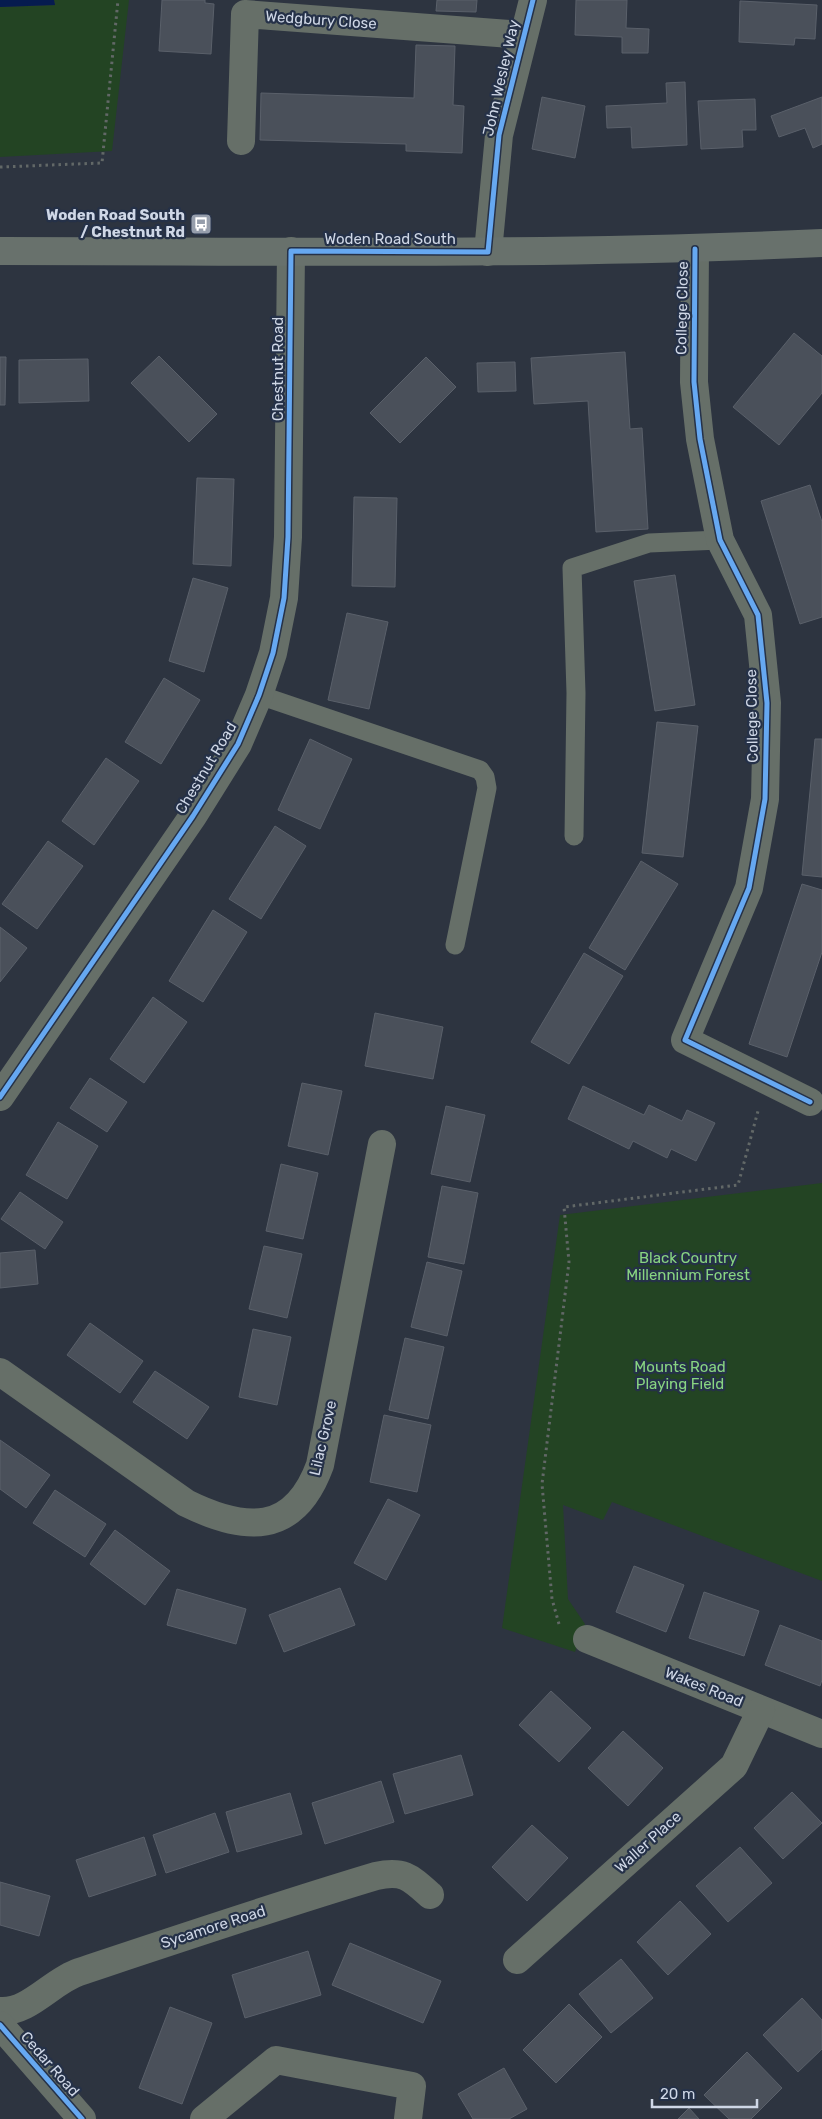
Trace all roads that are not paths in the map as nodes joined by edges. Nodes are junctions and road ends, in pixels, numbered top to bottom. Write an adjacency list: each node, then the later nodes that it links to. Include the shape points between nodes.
1 (533, 0): 2 (street, John Wesley Way)
2 (523, 34): 3 (street, Wedgbury Close, via 245,14); 8 (street, John Wesley Way, via 499,135)
3 (241, 141)
4 (822, 243): 5 (street, Woden Road South)
5 (696, 249): 8 (street, Woden Road South); 9 (street, College Close, via 694,382 700,439)
6 (0, 251): 7 (street, Woden Road South)
7 (292, 251): 8 (street, Woden Road South); 10 (street, Chestnut Road, via 288,537 284,598 273,653)
8 (488, 252)
9 (720, 540): 11 (lane, via 649,543 572,568 576,693); 14 (street, College Close, via 758,615 767,703 765,798 749,888 685,1040)
10 (259, 695): 12 (lane, via 480,770 486,777 487,788); 13 (street, Chestnut Road, via 238,744 193,816)
11 (574, 836)
12 (455, 944)
13 (0, 1097)
14 (810, 1102)
15 (382, 1144): 16 (street, Lilac Grove, via 320,1465 302,1500 288,1512 268,1522 241,1522 213,1516 193,1506)
16 (0, 1372)
17 (587, 1639): 18 (street, Wakes Road)
18 (761, 1710): 19 (street, Wakes Road); 21 (street, Waller Place, via 734,1766)
19 (822, 1734)
20 (430, 1895): 22 (street, Sycamore Road, via 410,1876 391,1872 376,1876 75,1973 13,2012)
21 (517, 1960)
22 (0, 2011)
23 (0, 2025): 24 (street, Cedar Road)
24 (82, 2119)
25 (204, 2119): 26 (street, via 276,2060 412,2086)
26 (408, 2119)

